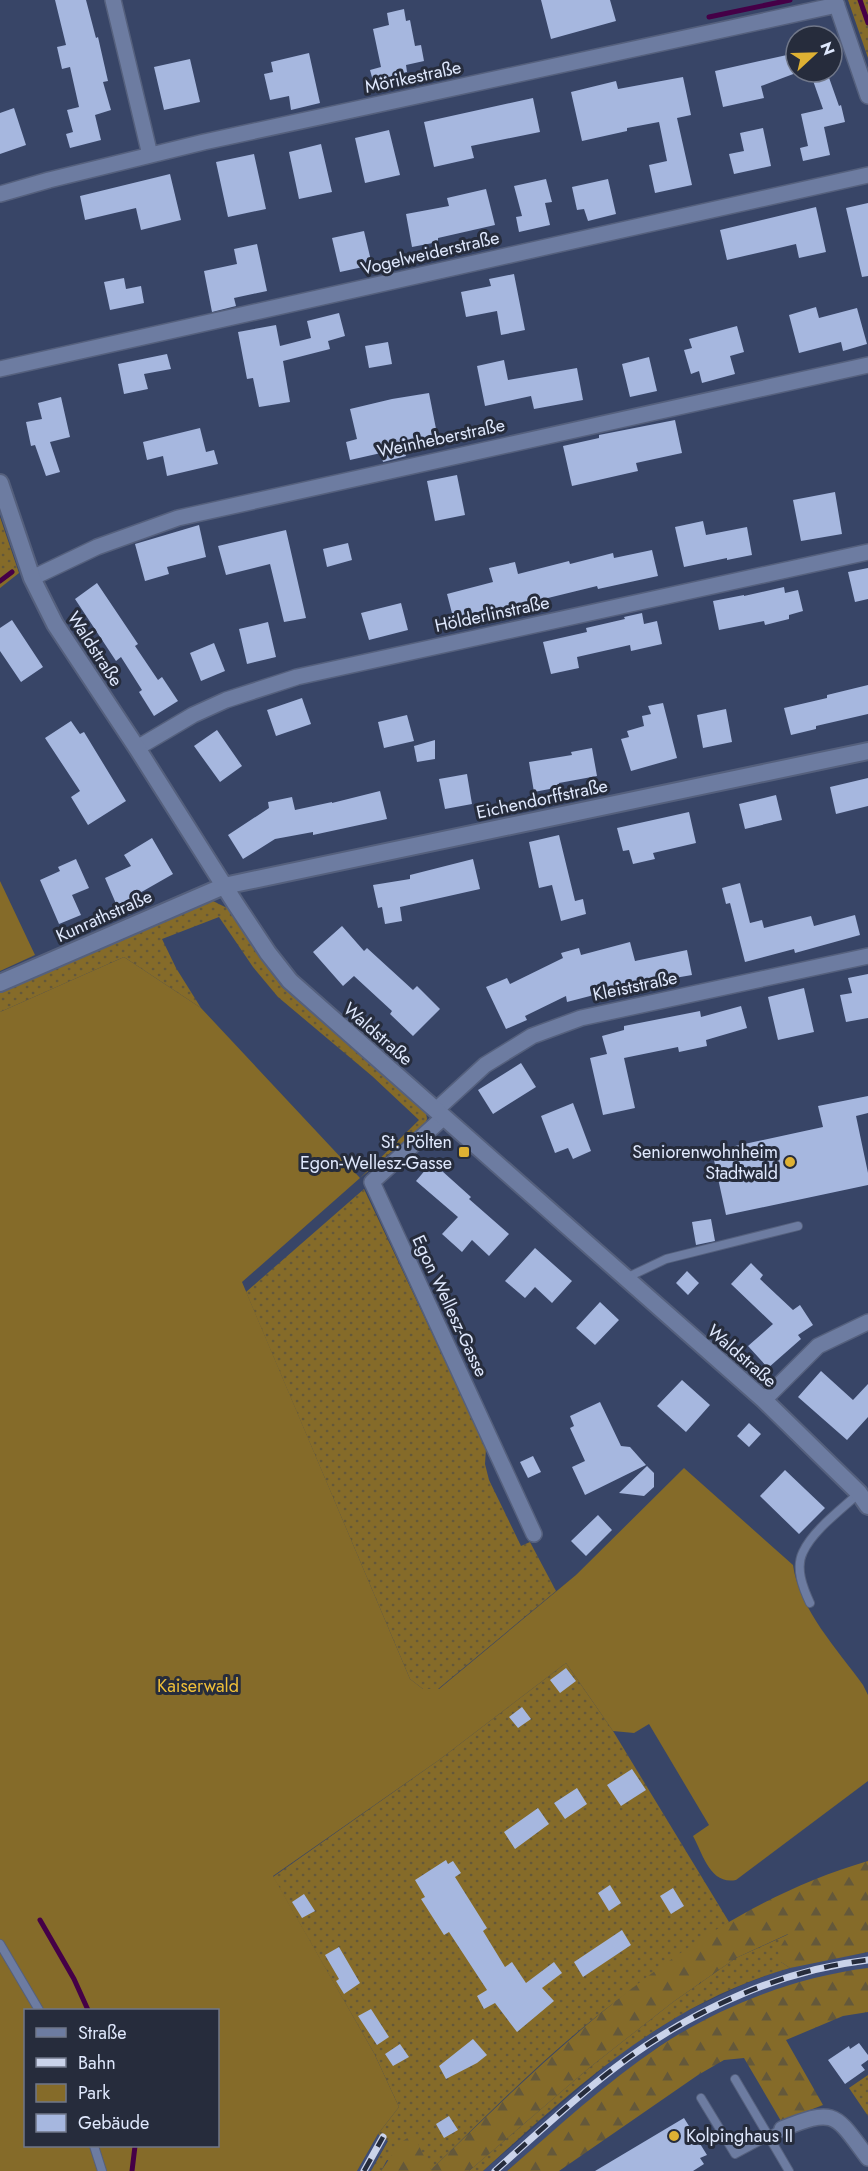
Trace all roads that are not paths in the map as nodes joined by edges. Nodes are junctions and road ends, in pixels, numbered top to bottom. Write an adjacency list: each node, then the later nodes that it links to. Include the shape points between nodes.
1 (113, 0): 4 (street)
2 (836, 2): 3 (street); 4 (street, Mörikestraße)
3 (868, 96)
4 (150, 155): 6 (street, Mörikestraße)
5 (868, 175): 8 (street, Vogelweiderstraße)
6 (0, 194)
7 (868, 365): 11 (street, Weinheberstraße, via 178,518 97,547)
8 (0, 369)
9 (0, 483): 11 (street, Waldstraße)
10 (868, 552): 12 (street, Hölderlinstraße, via 297,677 226,700)
11 (32, 578): 12 (street, Waldstraße, via 55,624)
12 (137, 748): 14 (street, Waldstraße)
13 (868, 751): 14 (street, Eichendorffstraße)
14 (224, 886): 16 (street, Kunrathstraße); 17 (street, Waldstraße, via 291,981)
15 (868, 956): 17 (street, Kleiststraße, via 581,1018 532,1036 485,1065)
16 (0, 983)
17 (440, 1113): 19 (street, Waldstraße); 23 (street, Egon Wellesz-Gasse, via 372,1182)
18 (798, 1226): 19 (lane, via 666,1259)
19 (625, 1279): 21 (street, Waldstraße)
20 (868, 1322): 21 (street, via 818,1346)
21 (764, 1400): 22 (street, Waldstraße)
22 (863, 1499): 24 (lane, via 819,1530 802,1553 802,1586)
23 (534, 1534)
24 (810, 1602)
25 (0, 1944): 26 (lane)
26 (38, 2009)
27 (735, 2079): 29 (lane)
28 (701, 2098): 29 (lane, via 735,2154)
29 (775, 2132): 31 (street, via 825,2116 839,2121); 33 (lane)
30 (95, 2147): 32 (lane)
31 (868, 2158)
32 (102, 2171)
33 (789, 2171)

